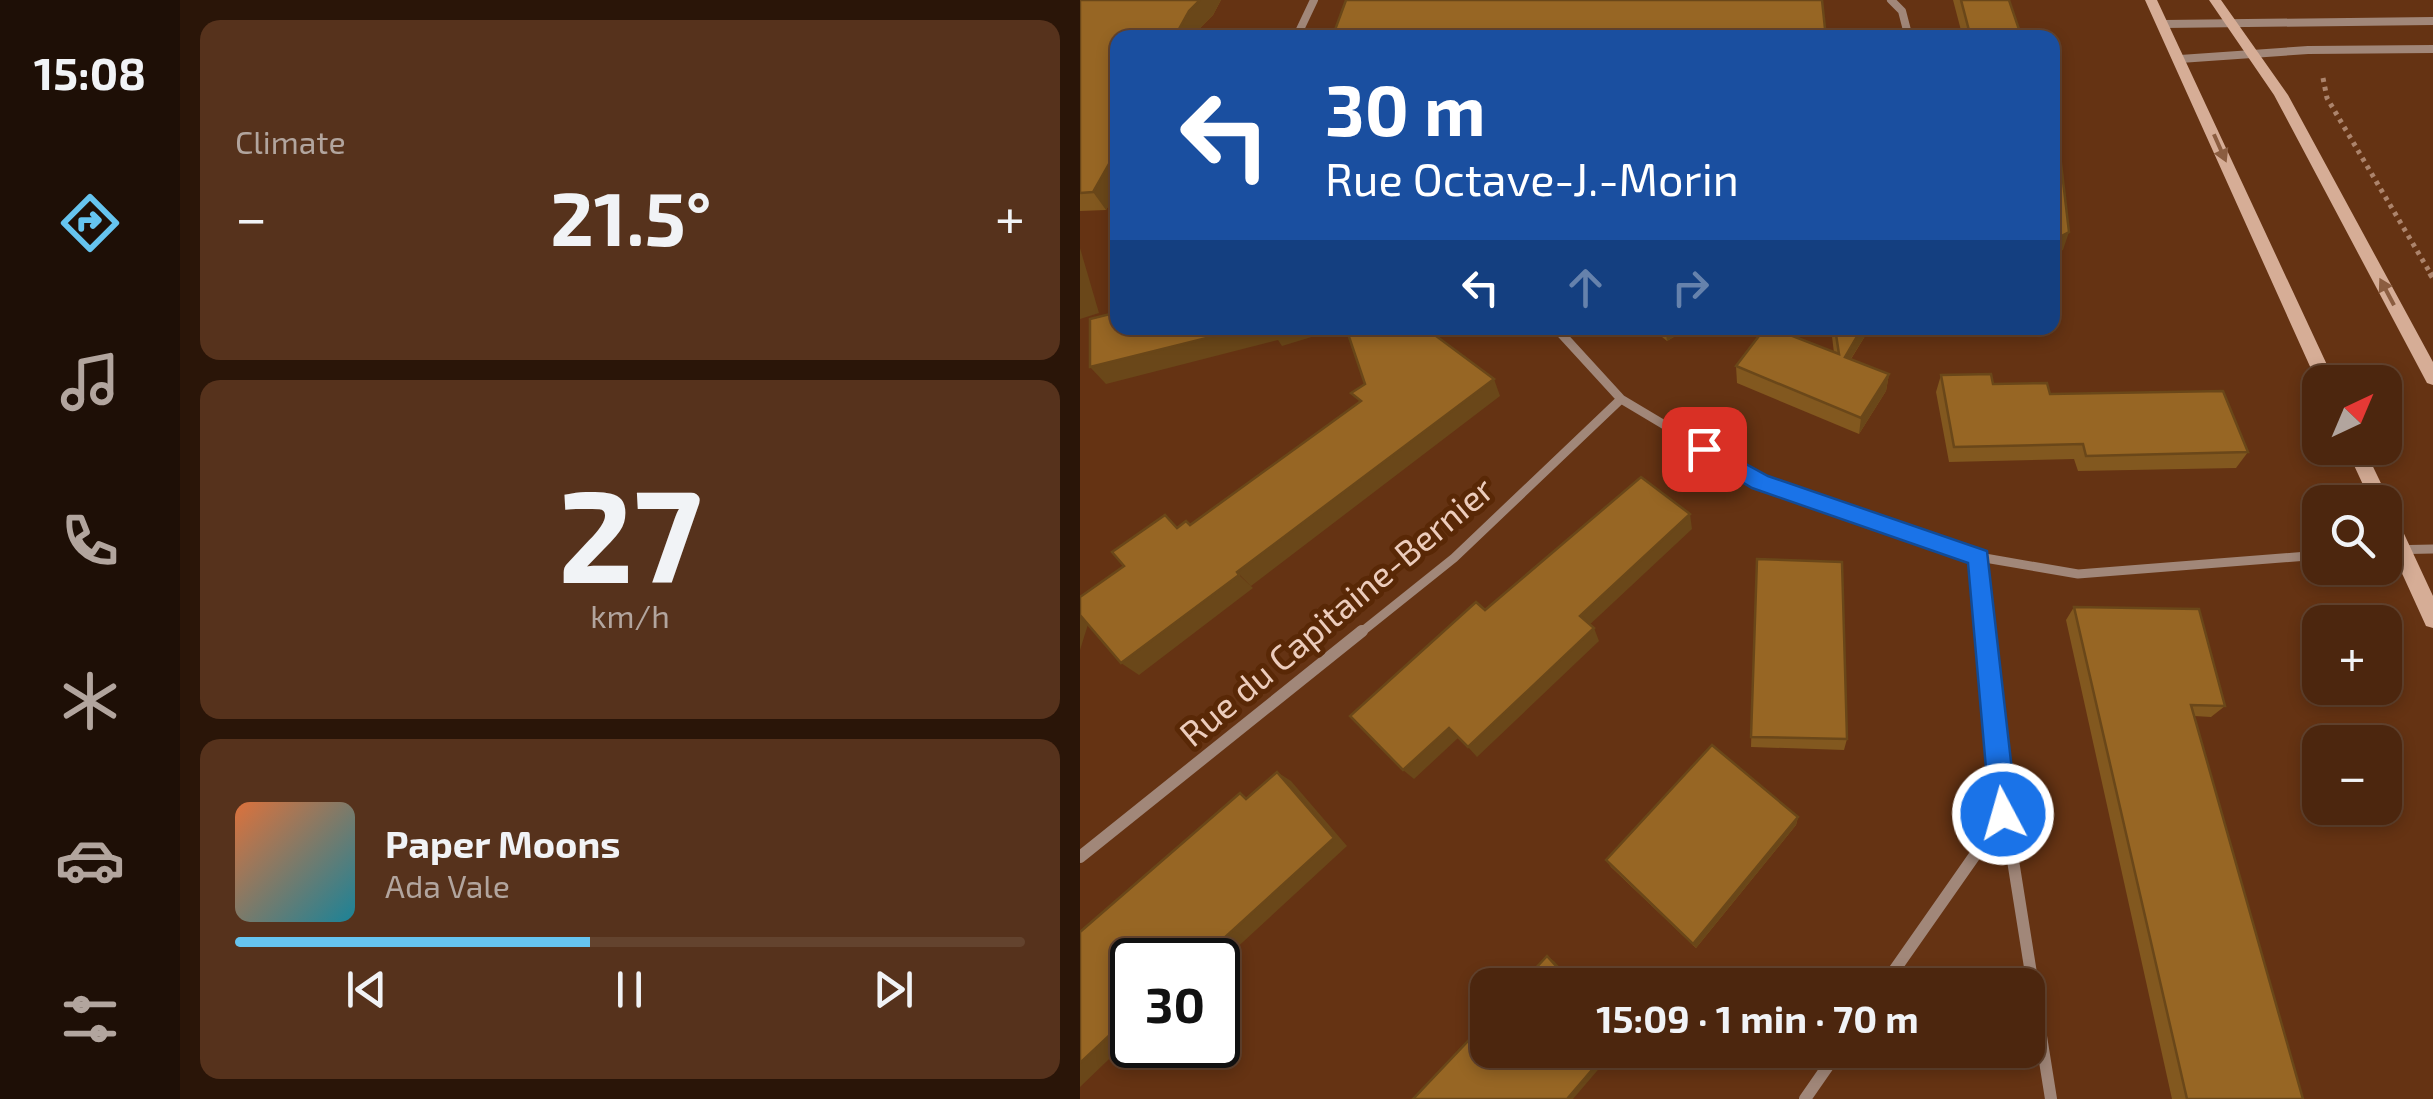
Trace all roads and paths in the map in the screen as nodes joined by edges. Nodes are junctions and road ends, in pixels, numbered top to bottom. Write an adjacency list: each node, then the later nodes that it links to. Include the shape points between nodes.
1 (1314, 0): 8 (street)
2 (1891, 0): 9 (street)
3 (2151, 0): 7 (main road)
4 (2215, 0): 6 (main road)
5 (2433, 21): 6 (street)
6 (2227, 23): 7 (street); 11 (main road)
7 (2164, 24): 12 (main road)
8 (1300, 30)
9 (1908, 30)
10 (2433, 49): 11 (street)
11 (2253, 55): 12 (street); 17 (main road, one-way to 11)
12 (2180, 60): 16 (main road, one-way to 16)
13 (2323, 79): 14 (path, via 2327,98)
14 (2433, 278)
15 (1562, 335): 18 (street)
16 (2318, 365)
17 (2433, 378)
18 (1621, 399): 22 (street, via 1760,482); 26 (street, Rue du Capitaine-Bernier, via 1454,558)
19 (2402, 549): 20 (street)
20 (2433, 549)
21 (2302, 556): 22 (street, via 2078,574)
22 (1979, 558): 25 (street)
23 (2402, 565): 24 (main road)
24 (2433, 618)
25 (2003, 814): 27 (street); 30 (street)
26 (1080, 858)
27 (1896, 968)
28 (1827, 1068): 29 (street)
29 (1805, 1099)
30 (2051, 1099)

